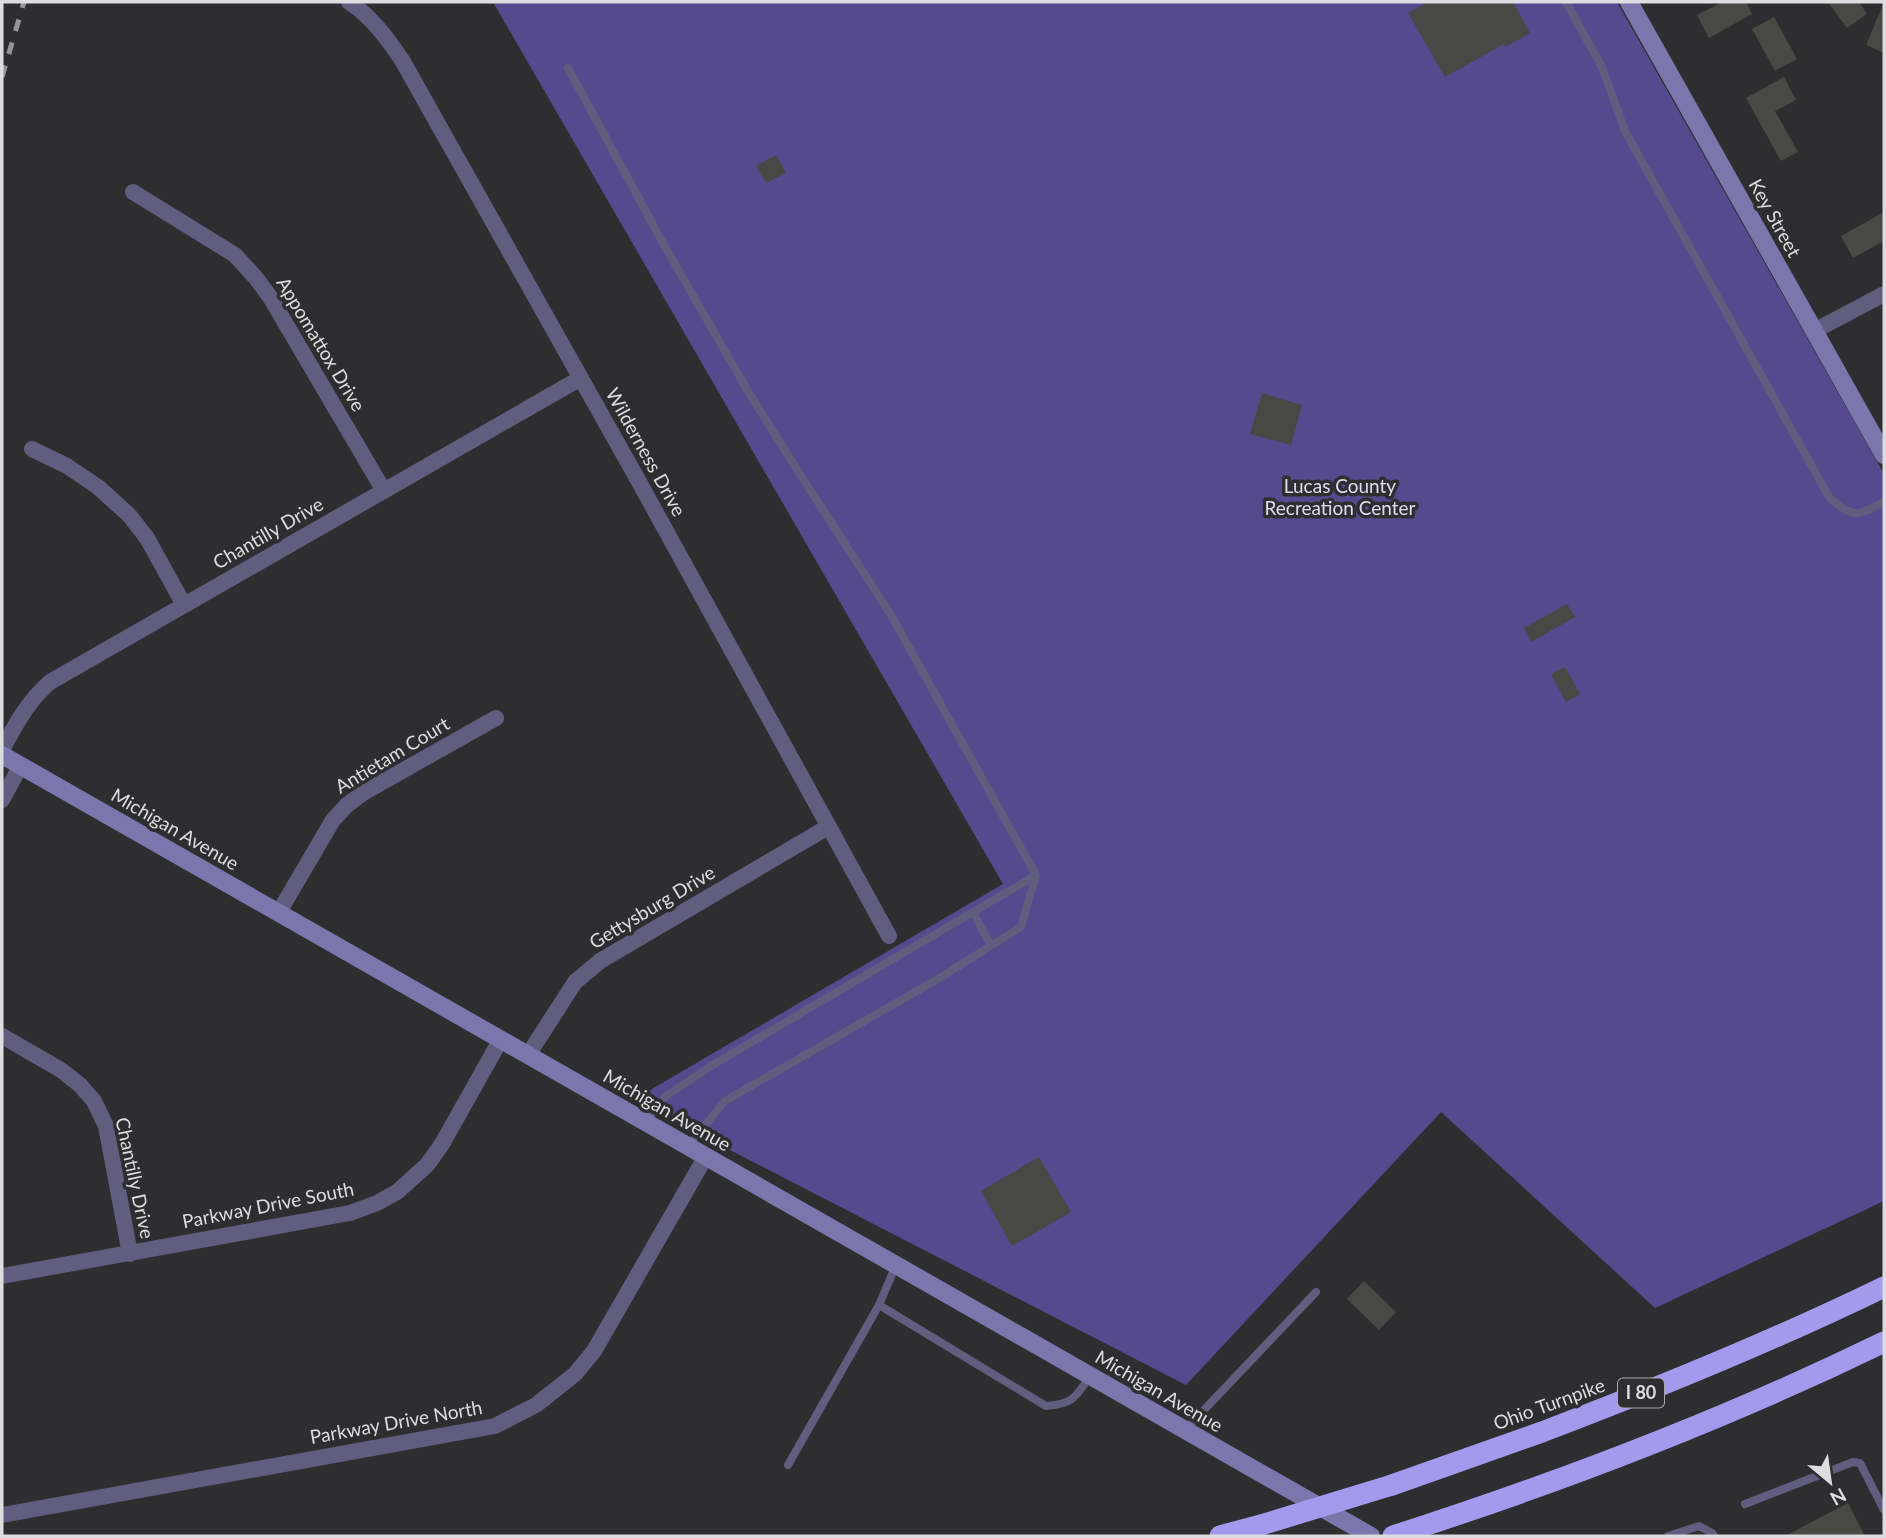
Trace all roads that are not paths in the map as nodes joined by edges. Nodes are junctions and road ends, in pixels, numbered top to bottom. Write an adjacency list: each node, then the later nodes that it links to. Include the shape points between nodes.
1 (349, 2): 8 (street, Wilderness Drive, via 382,31 401,60)
2 (1566, 2): 12 (lane, via 1602,67 1625,131 1829,497 1845,511 1861,513)
3 (1629, 2): 7 (street, Key Street)
4 (568, 68): 19 (lane, via 749,393 891,615)
5 (133, 192): 11 (street, Appomattox Drive, via 235,255 257,278)
6 (1884, 294): 7 (street)
7 (1814, 331): 10 (street, Key Street)
8 (581, 378): 11 (street, Chantilly Drive); 18 (street, Wilderness Drive)
9 (32, 449): 13 (street, via 98,487 129,515)
10 (1884, 455)
11 (384, 491): 13 (street, Chantilly Drive)
12 (1884, 502)
13 (184, 605): 15 (street, Chantilly Drive, via 50,682 19,718)
14 (496, 718): 20 (street, Antietam Court, via 347,805)
15 (2, 752): 16 (street, Michigan Avenue)
16 (21, 765): 17 (street); 20 (street, Michigan Avenue)
17 (2, 800)
18 (828, 827): 22 (street, Wilderness Drive); 26 (street, Gettysburg Drive, via 600,961 575,982)
19 (1036, 875): 21 (lane); 23 (lane, via 1021,927)
20 (279, 912): 25 (street, Michigan Avenue)
21 (973, 912): 23 (lane); 27 (lane, via 711,1066 666,1096)
22 (889, 936)
23 (990, 946): 28 (lane, via 725,1101)
24 (2, 1036): 30 (street, Chantilly Drive, via 61,1070 94,1101 106,1126)
25 (501, 1039): 26 (street, Michigan Avenue); 30 (street, Parkway Drive South, via 442,1144 397,1192 350,1213)
26 (528, 1055): 27 (street, Michigan Avenue)
27 (645, 1122): 28 (street, Michigan Avenue)
28 (688, 1146): 29 (street, Michigan Avenue)
29 (706, 1156): 31 (street, Michigan Avenue); 42 (street, Parkway Drive North, via 594,1351 575,1374 516,1416 495,1426)
30 (130, 1254): 32 (street, Parkway Drive South)
31 (896, 1265): 35 (lane); 37 (street, Michigan Avenue)
32 (2, 1276)
33 (1884, 1287): 43 (highway, Ohio Turnpike / I 80, bridge, via 1550,1428 1392,1485)
34 (1316, 1292): 38 (lane)
35 (879, 1305): 37 (lane, via 1046,1406 1074,1399); 39 (lane)
36 (1884, 1342): 45 (highway, via 1667,1438)
37 (1090, 1376): 38 (street, Michigan Avenue)
38 (1185, 1430): 44 (street, Michigan Avenue)
39 (788, 1465)
40 (1745, 1504): 41 (lane, via 1853,1462 1860,1463)
41 (1884, 1510)
42 (2, 1514)
43 (1220, 1536)
44 (1371, 1536)
45 (1393, 1536)
46 (1668, 1536): 47 (lane, via 1699,1526)
47 (1714, 1536)

